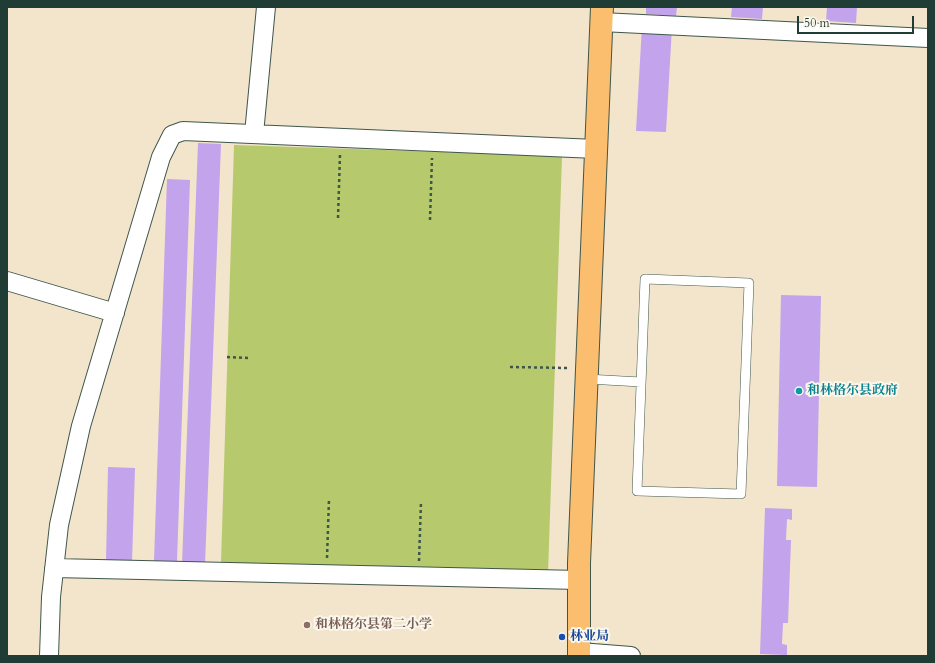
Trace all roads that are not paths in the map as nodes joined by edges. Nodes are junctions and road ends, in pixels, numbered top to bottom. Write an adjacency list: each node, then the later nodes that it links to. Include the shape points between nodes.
1 (266, 7): 4 (street)
2 (602, 14): 3 (street); 5 (main road)
3 (928, 38)
4 (254, 134): 5 (street); 7 (street, via 183,131 172,135 161,157)
5 (596, 149): 8 (main road)
6 (7, 281): 7 (street)
7 (115, 313): 10 (street, via 81,426 59,525)
8 (587, 374): 9 (lane); 11 (main road)
9 (641, 382): 9 (lane, via 637,490 741,494 749,283 645,279)
10 (54, 568): 11 (street); 13 (street)
11 (579, 580): 12 (main road)
12 (579, 654): 14 (street)
13 (48, 656)
14 (631, 656)

